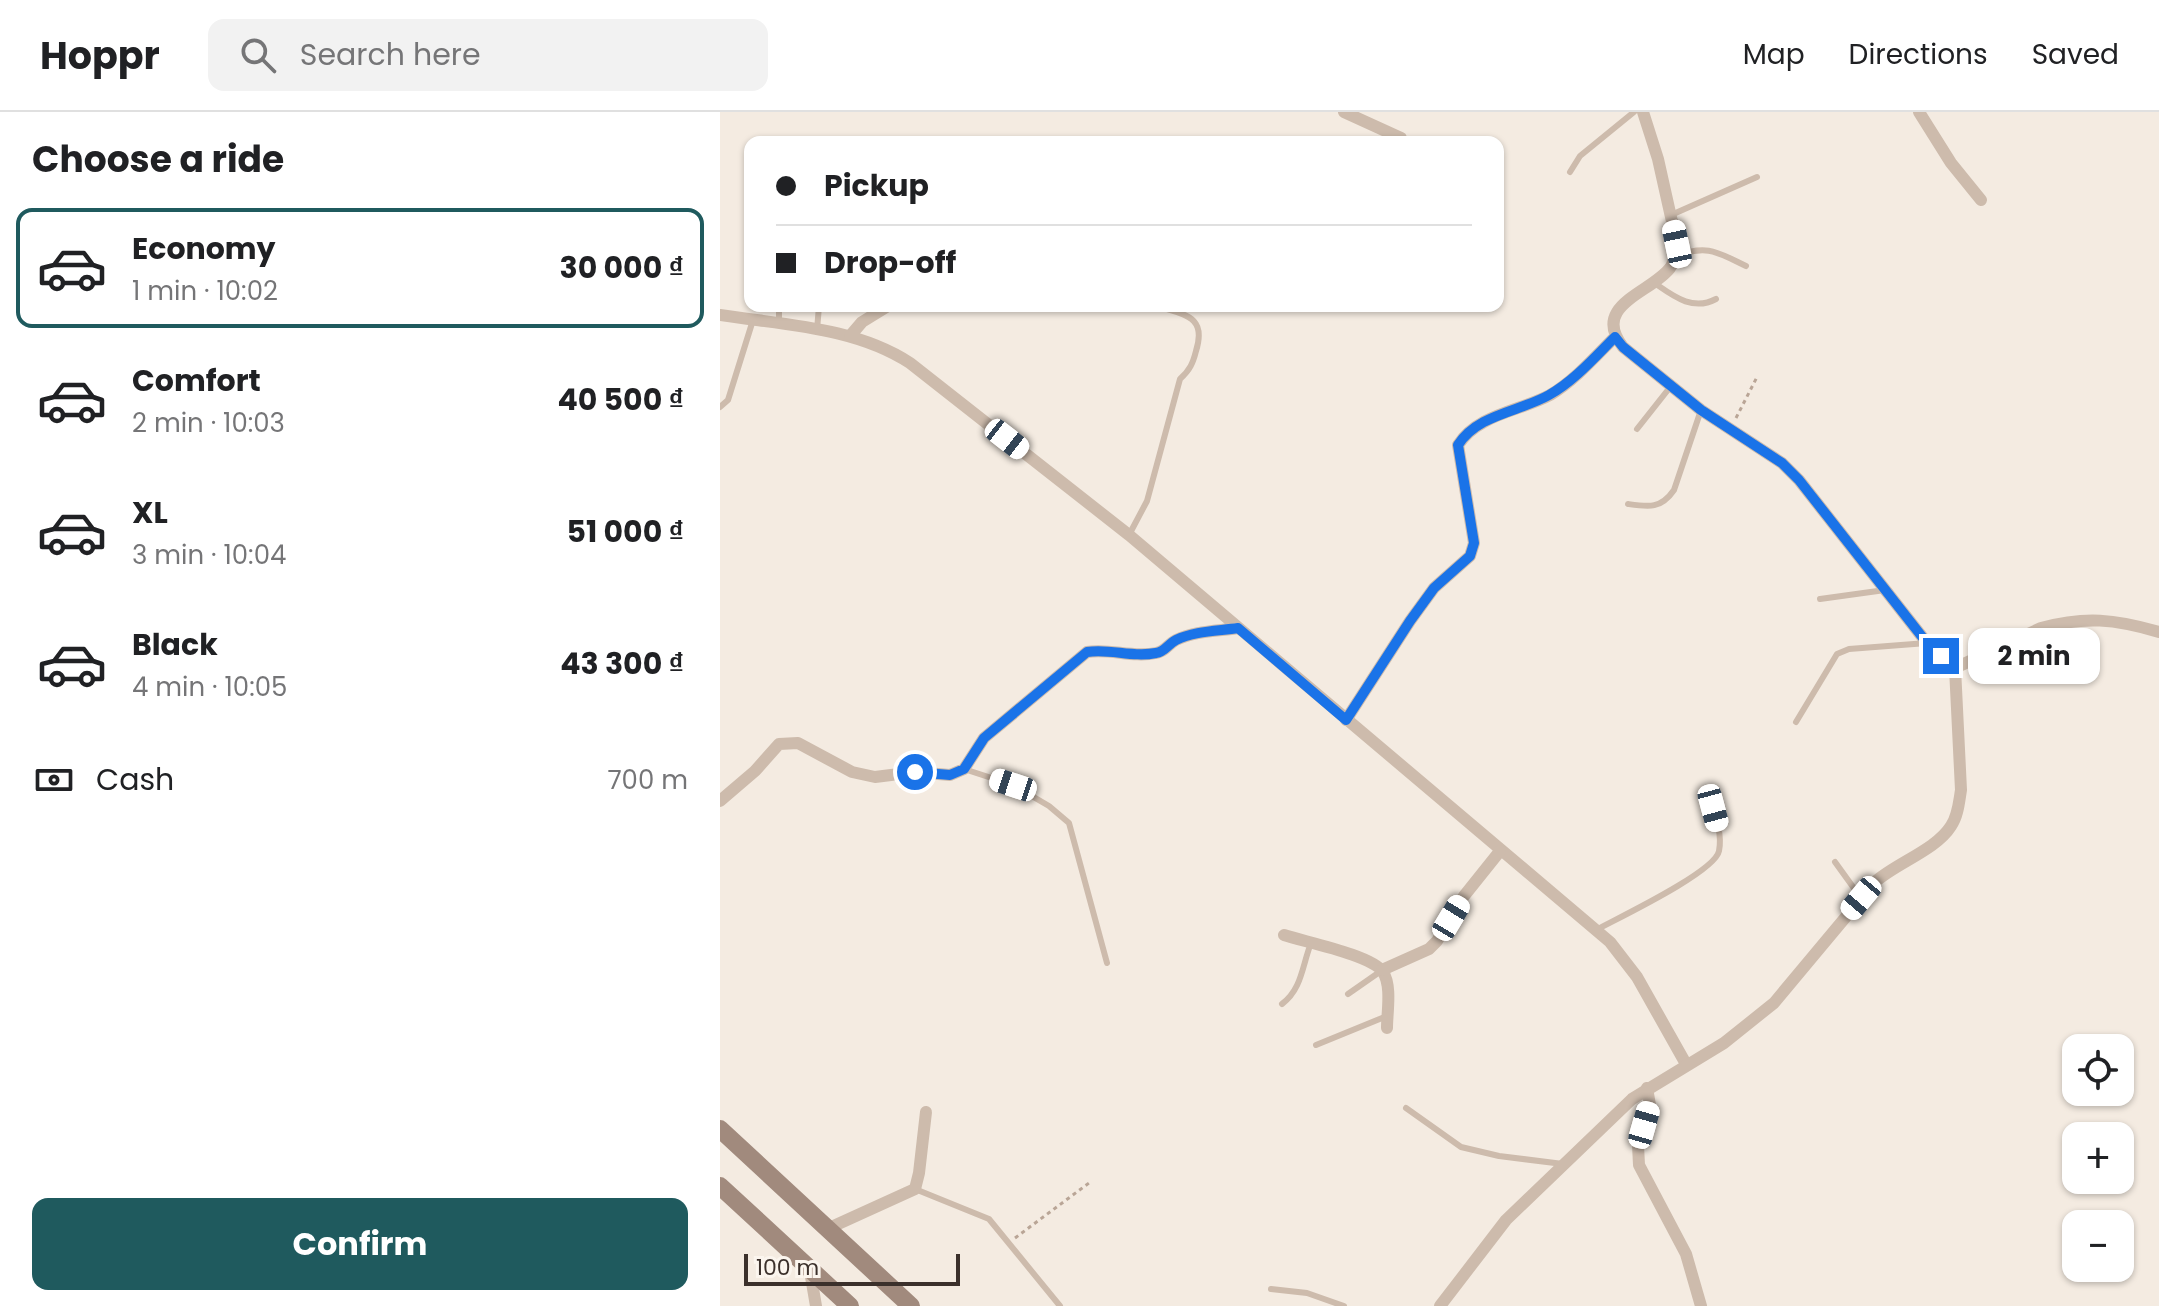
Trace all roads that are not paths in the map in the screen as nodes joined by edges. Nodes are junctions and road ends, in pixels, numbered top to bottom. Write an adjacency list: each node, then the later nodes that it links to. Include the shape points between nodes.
1 (1344, 112): 5 (street)
2 (1634, 112): 6 (lane, via 1580,156)
3 (1643, 112): 9 (street)
4 (1919, 112): 8 (street)
5 (1397, 136)
6 (1570, 172)
7 (1757, 177): 9 (lane)
8 (1981, 200)
9 (1671, 215): 10 (street)
10 (1676, 256): 11 (lane, via 1711,249); 12 (street)
11 (1746, 266)
12 (1653, 282): 13 (lane, via 1683,302); 23 (street, via 1622,304 1615,316)
13 (1716, 299)
14 (779, 312): 20 (lane)
15 (818, 312): 21 (lane)
16 (878, 312): 22 (street)
17 (1176, 312): 29 (lane, via 1197,322 1201,335 1191,369 1180,379 1147,501)
18 (720, 315): 19 (street)
19 (753, 320): 20 (street); 25 (lane, via 728,400)
20 (779, 324): 21 (street)
21 (817, 330): 22 (street)
22 (850, 336): 29 (street, via 910,363)
23 (1615, 337): 24 (street); 36 (street, via 1549,395 1465,433 1458,445 1474,543 1470,556 1434,588)
24 (1671, 386): 26 (street); 27 (lane)
25 (720, 407)
26 (1701, 410): 28 (lane, via 1668,499 1652,507); 30 (street, via 1782,463)
27 (1637, 429)
28 (1628, 504)
29 (1129, 535): 32 (street)
30 (1885, 590): 31 (lane); 34 (street)
31 (1820, 599)
32 (1238, 628): 36 (street); 38 (street, via 1176,640 1161,653 1087,652 984,738)
33 (2159, 632): 35 (street, via 2112,620 2055,624)
34 (1927, 643): 35 (street); 37 (lane, via 1837,654)
35 (1955, 668): 43 (street, via 1961,790 1952,826 1939,840 1886,872)
36 (1346, 720): 41 (street)
37 (1796, 722)
38 (964, 769): 40 (street, via 950,775 875,777 852,772 798,743 779,744); 47 (lane, via 1013,785 1069,823)
39 (1708, 790): 44 (lane, via 1719,851 1713,862)
40 (720, 801)
41 (1500, 851): 44 (street); 48 (street, via 1437,941)
42 (1835, 862): 43 (lane)
43 (1861, 898): 53 (street, via 1774,1003 1724,1043)
44 (1596, 930): 53 (street, via 1624,958)
45 (1284, 935): 46 (street)
46 (1311, 943): 48 (street); 50 (lane, via 1299,986)
47 (1107, 963)
48 (1382, 970): 49 (lane); 51 (street)
49 (1348, 994)
50 (1282, 1004)
51 (1387, 1022): 52 (lane)
52 (1316, 1045)
53 (1686, 1064): 54 (street)
54 (1647, 1088): 58 (street); 70 (street, via 1650,1105 1636,1155 1686,1254)
55 (1406, 1108): 58 (lane, via 1461,1147)
56 (926, 1112): 60 (street)
57 (720, 1129): 61 (main road)
58 (1563, 1164): 69 (street, via 1506,1220)
59 (720, 1186): 62 (main road)
60 (915, 1189): 61 (street); 67 (lane, via 989,1219)
61 (827, 1229): 66 (main road)
62 (809, 1268): 64 (street); 65 (main road)
63 (1271, 1289): 68 (lane, via 1307,1293)
64 (816, 1306)
65 (850, 1306)
66 (911, 1306)
67 (1060, 1306)
68 (1344, 1306)
69 (1440, 1306)
70 (1701, 1306)

